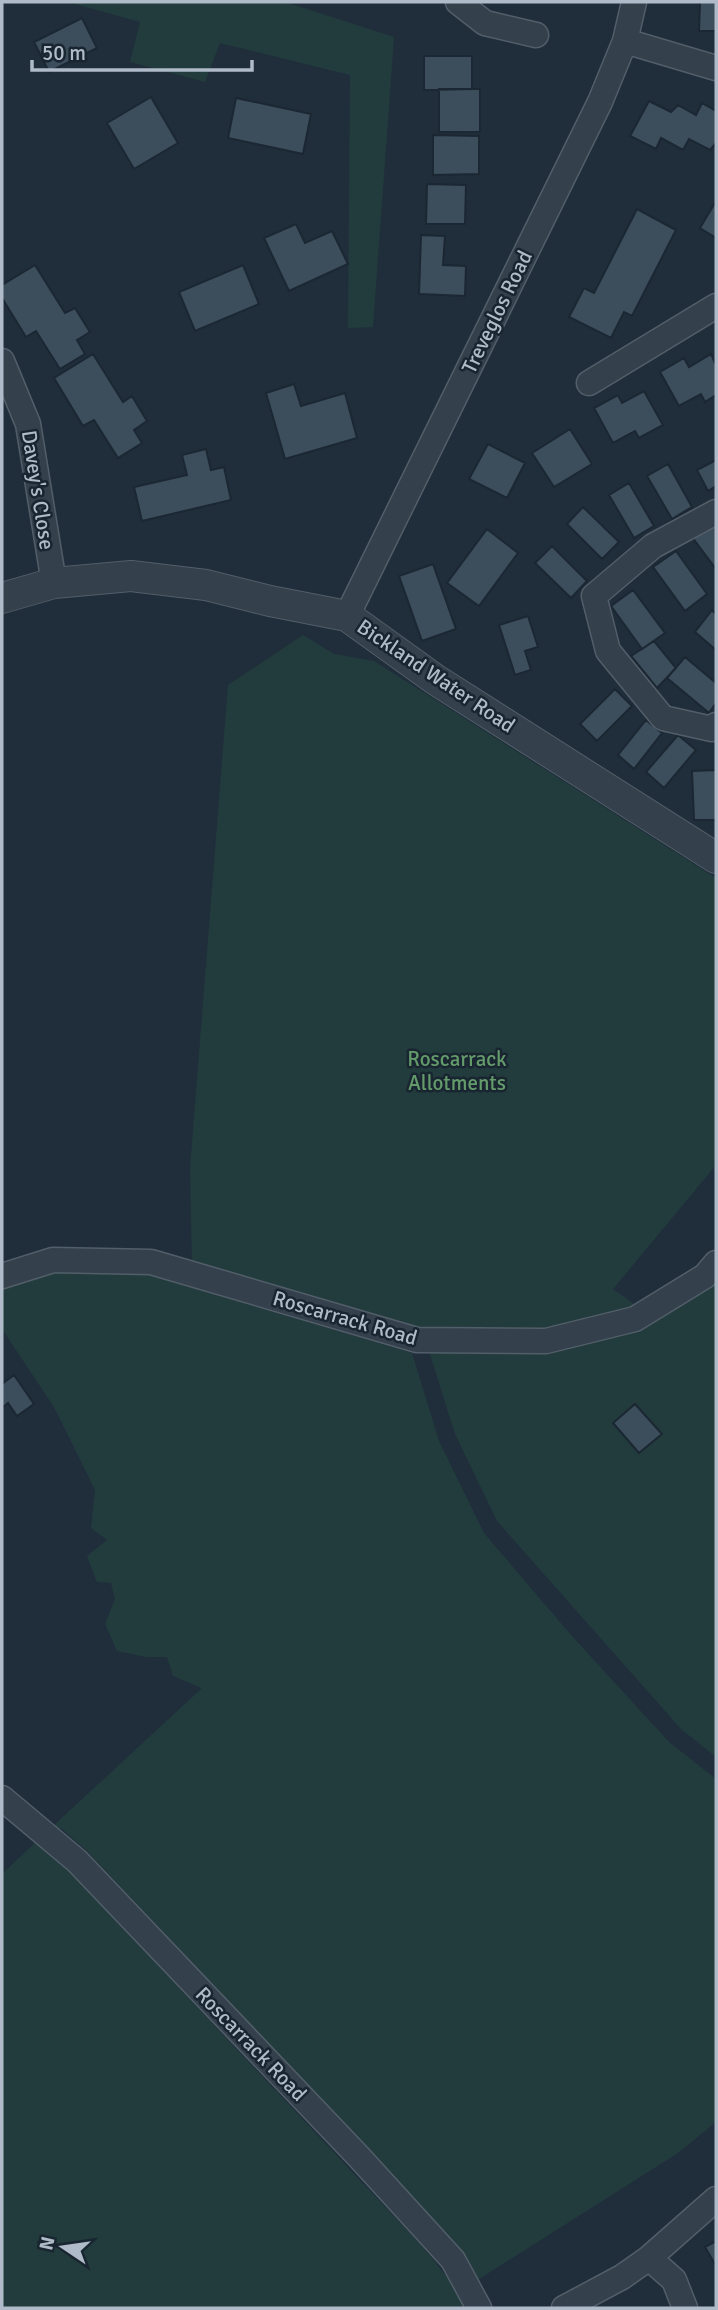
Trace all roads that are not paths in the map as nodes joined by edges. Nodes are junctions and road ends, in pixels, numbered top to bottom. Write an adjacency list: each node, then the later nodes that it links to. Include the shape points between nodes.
1 (458, 2): 3 (street, via 485,23)
2 (634, 2): 4 (street, Treveglos Road)
3 (536, 35)
4 (625, 41): 5 (street); 12 (street, Treveglos Road, via 600,102)
5 (716, 68)
6 (716, 306): 8 (street)
7 (2, 361): 10 (street, Davey's Close, via 28,424)
8 (589, 383)
9 (716, 512): 13 (street, via 653,546 594,596 608,652 663,718 712,729)
10 (54, 583): 11 (street, Bickland Water Road); 12 (street, Bickland Water Road, via 131,576 206,584)
11 (2, 598)
12 (347, 616): 14 (street, Bickland Water Road, via 436,680)
13 (716, 725)
14 (716, 858)
15 (716, 1263): 16 (street, Roscarrack Road, via 705,1276 635,1319 546,1342 417,1340 150,1262 53,1260)
16 (2, 1276)
17 (2, 1798): 20 (street, Roscarrack Road, via 78,1861 359,2157 453,2260)
18 (716, 2199): 19 (street)
19 (649, 2258): 21 (street); 22 (street, via 674,2280)
20 (480, 2308)
21 (564, 2308)
22 (685, 2308)

